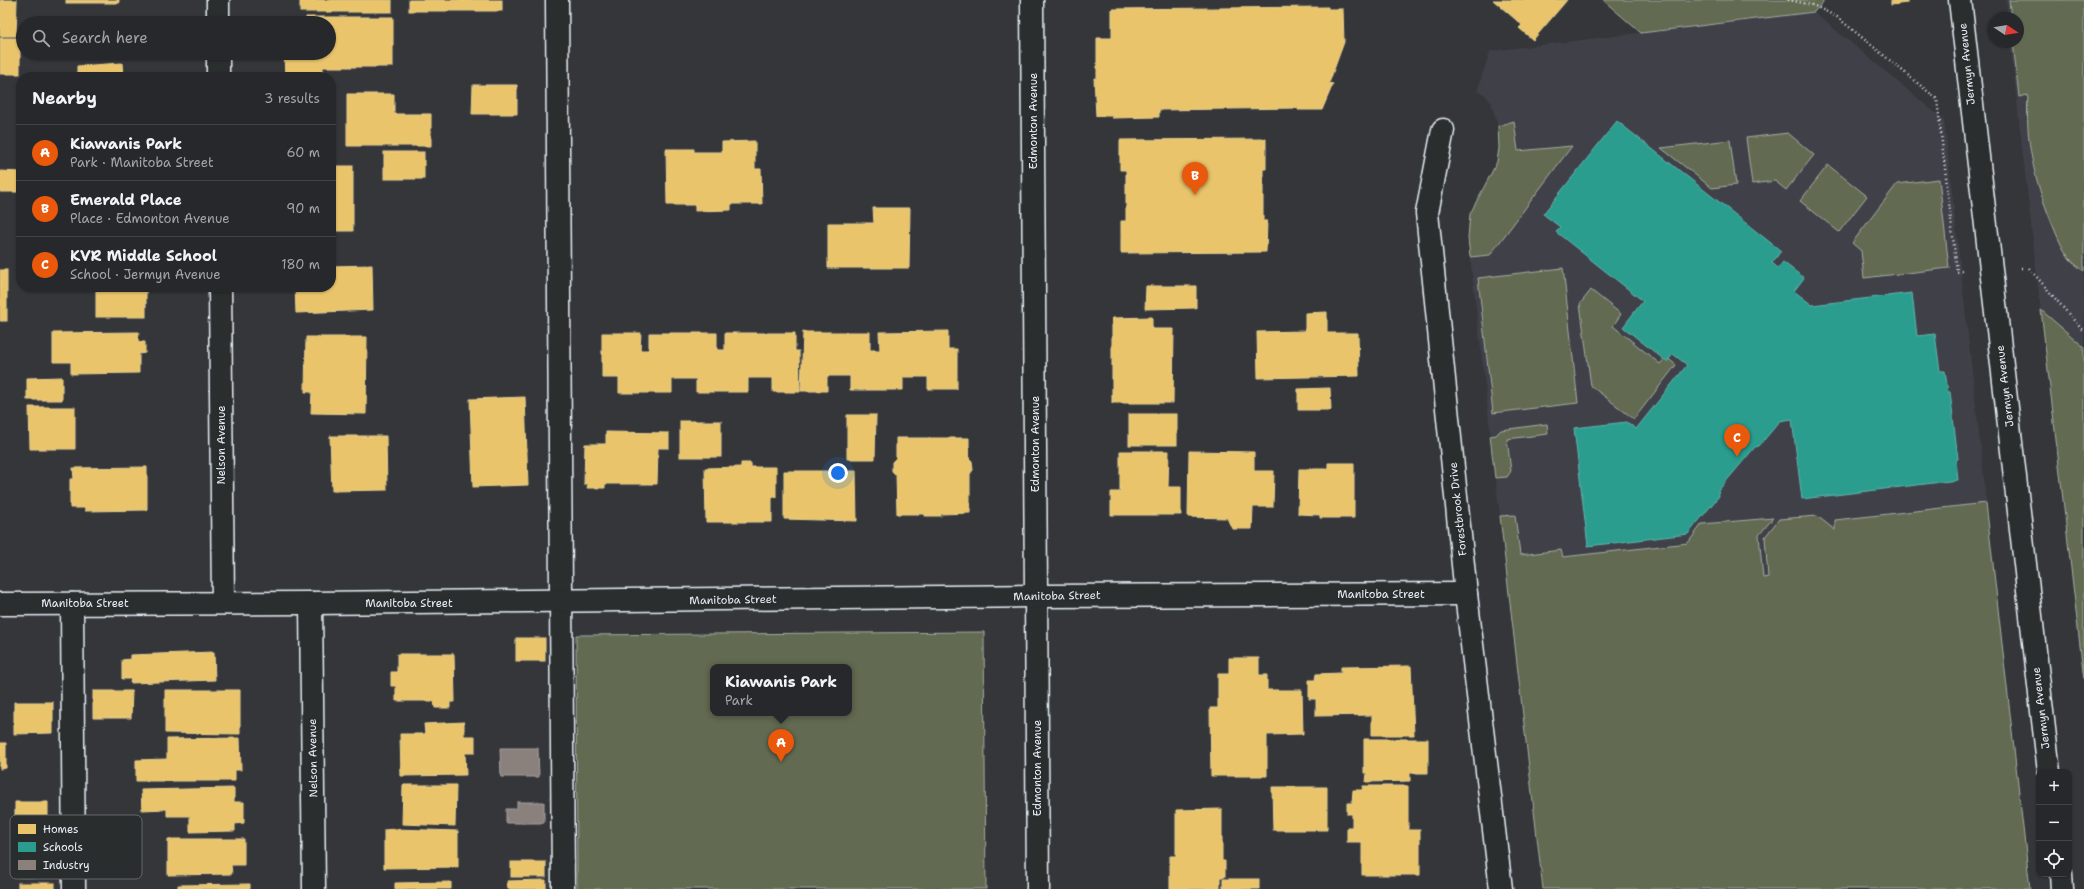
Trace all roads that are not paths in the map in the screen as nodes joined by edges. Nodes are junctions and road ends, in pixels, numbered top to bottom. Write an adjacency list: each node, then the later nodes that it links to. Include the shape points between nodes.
1 (218, 0): 5 (street)
2 (557, 0): 12 (street)
3 (1032, 0): 11 (street, Edmonton Avenue)
4 (1960, 0): 17 (street, Jermyn Avenue)
5 (218, 16)
6 (218, 60): 7 (street)
7 (218, 72)
8 (1443, 130): 10 (street, Forestbrook Drive, via 1427,212)
9 (220, 292): 13 (street, Nelson Avenue)
10 (1466, 594): 11 (street, Manitoba Street); 25 (street, Forestbrook Drive)
11 (1036, 596): 12 (street, Manitoba Street); 24 (street, Edmonton Avenue)
12 (561, 601): 14 (street, Manitoba Street); 23 (street)
13 (223, 602): 14 (street, Manitoba Street); 16 (street, Manitoba Street)
14 (311, 603): 22 (street, Nelson Avenue)
15 (0, 604): 16 (street, Manitoba Street)
16 (72, 604): 18 (street)
17 (2049, 769)
18 (73, 815)
19 (2061, 877): 26 (street)
20 (74, 879): 21 (street)
21 (74, 889)
22 (314, 889)
23 (563, 889)
24 (1038, 889)
25 (1501, 889)
26 (2062, 889)

